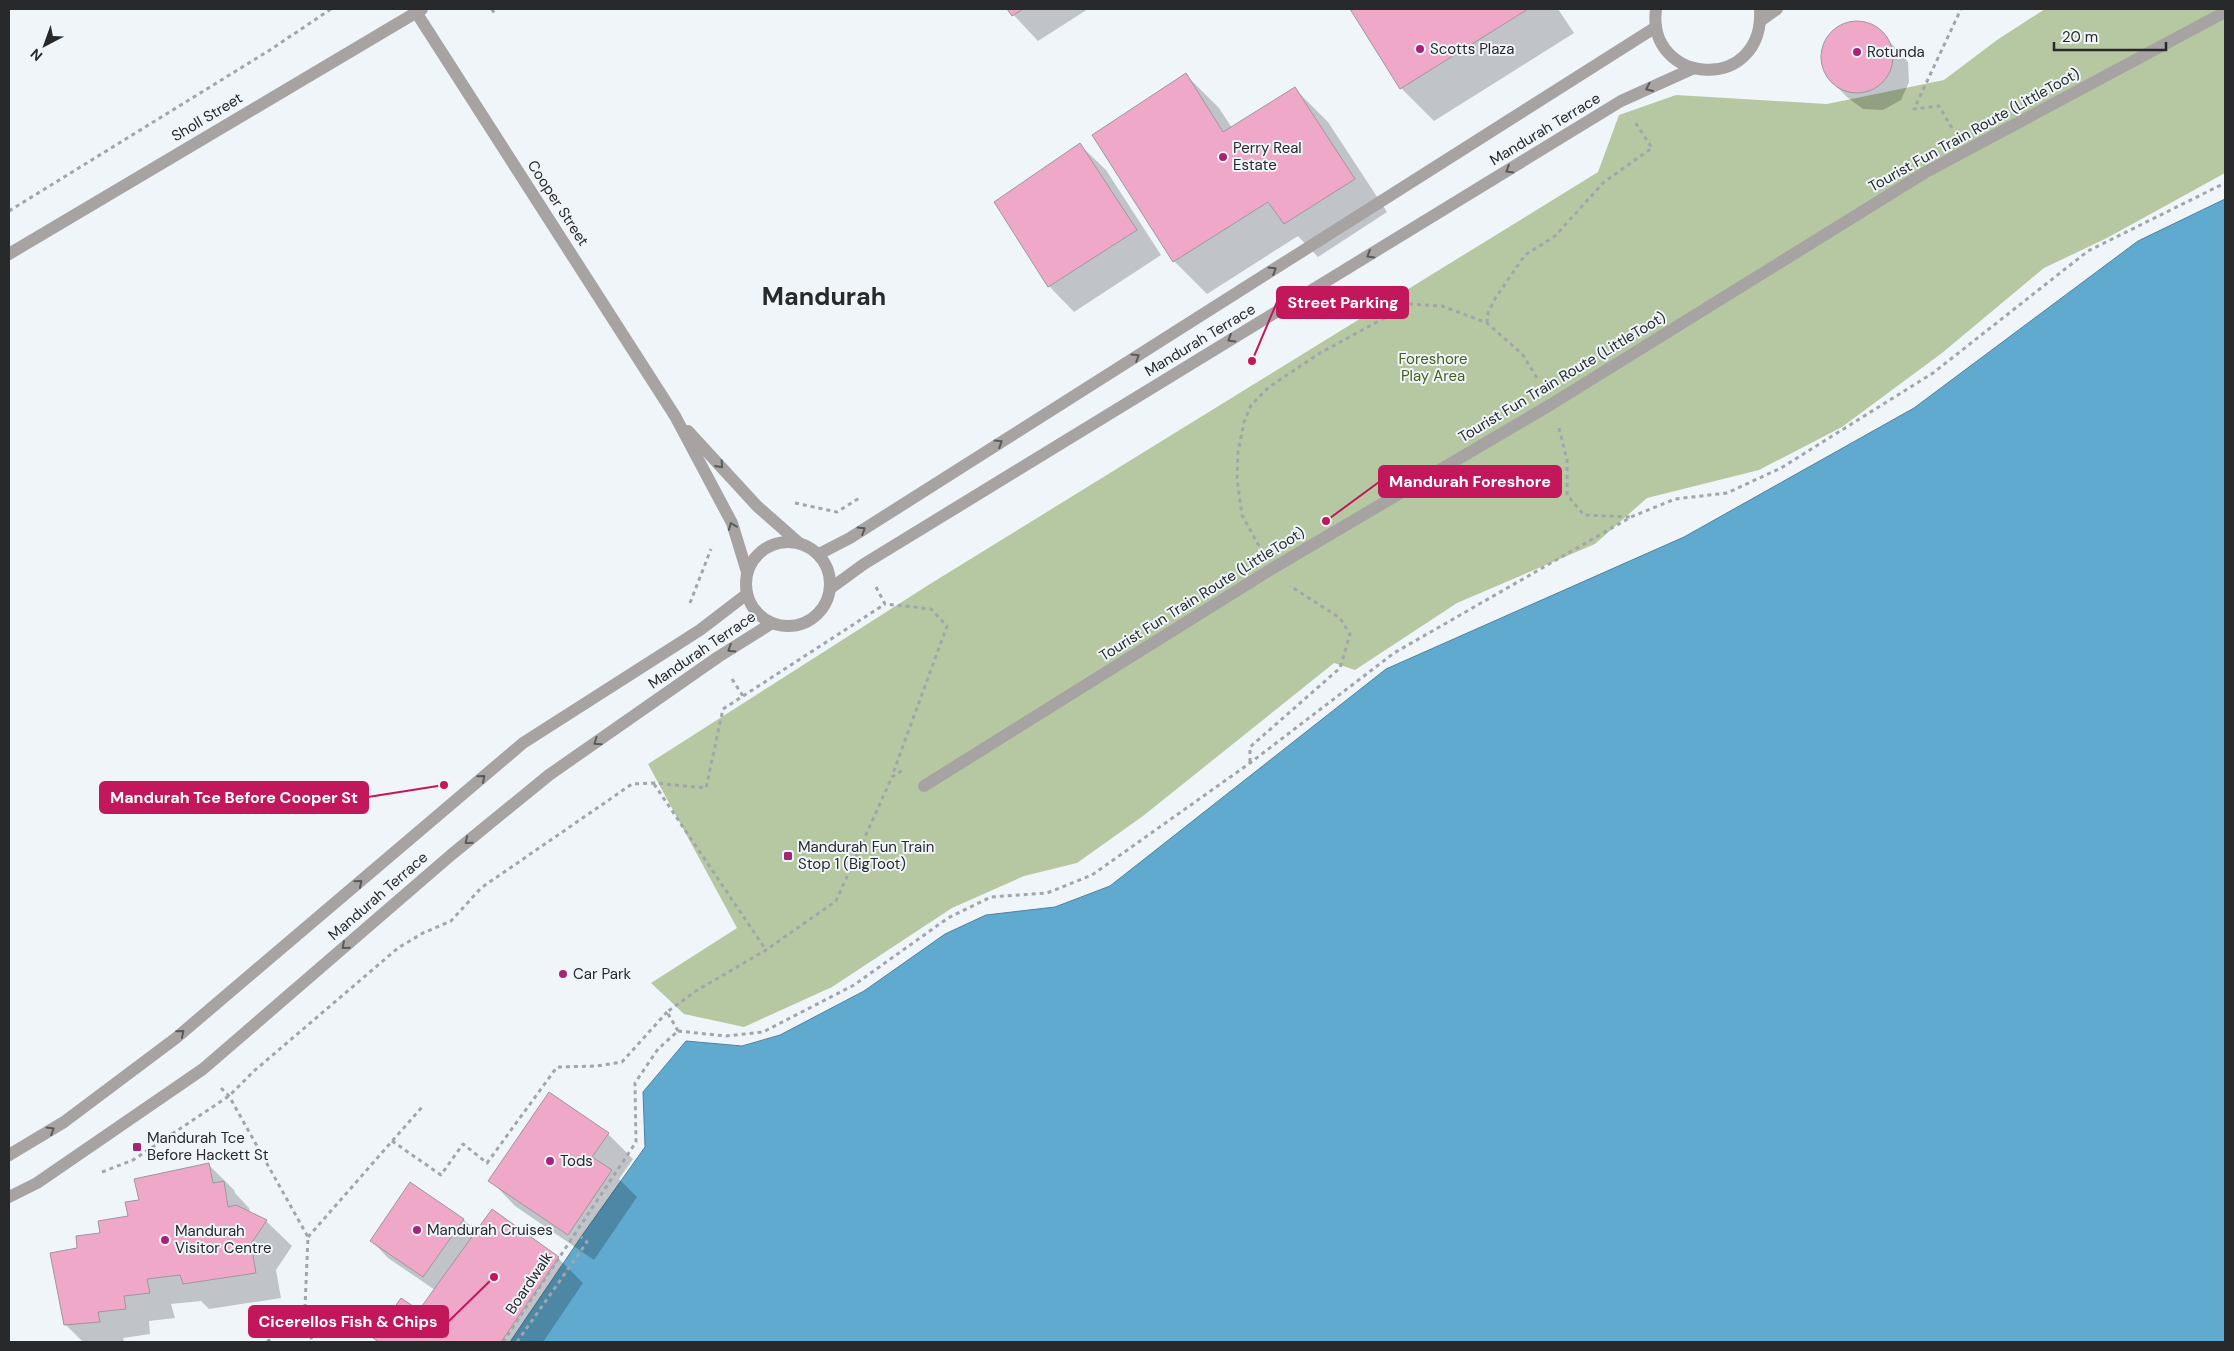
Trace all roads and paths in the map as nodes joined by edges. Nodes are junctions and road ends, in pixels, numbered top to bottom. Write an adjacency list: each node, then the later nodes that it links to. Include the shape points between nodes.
1 (331, 9): 15 (path)
2 (492, 9): 8 (path)
3 (1656, 9): 10 (street)
4 (1777, 9): 9 (street)
5 (1961, 9): 12 (path, via 1914,109 1939,106)
6 (418, 10): 16 (street, Sholl Street); 19 (street, Cooper Street)
7 (2225, 12): 18 (street, Tourist Fun Train Route (LittleToot), via 1926,172)
8 (494, 13)
9 (1760, 15): 11 (street, via 1757,37 1750,50 1738,61 1709,71)
10 (1656, 27): 11 (street, via 1669,53 1680,63); 25 (street, Mandurah Terrace, one-way to 10, via 850,538)
11 (1694, 68): 28 (street, Mandurah Terrace, one-way to 28, via 1621,101 864,564)
12 (1954, 131)
13 (1652, 148): 17 (path, via 1604,182 1555,236 1525,255 1496,297)
14 (2225, 184): 22 (path, via 2088,251 1933,373 1781,468 1727,493 1675,499)
15 (9, 211)
16 (9, 254)
17 (1487, 322): 18 (path, via 1522,354); 26 (path, via 1442,306 1410,304 1320,352 1270,387 1251,405 1238,452 1237,479 1242,515)
18 (1550, 405): 22 (path, via 1563,437 1567,494 1584,515); 26 (street, Tourist Fun Train Route (LittleToot))
19 (675, 416): 24 (street, Cooper Street, one-way to 24, via 757,506); 27 (street, Cooper Street, one-way to 19, via 732,523)
20 (788, 502): 21 (path)
21 (837, 512)
22 (1631, 517): 36 (path, via 1394,653)
23 (714, 543): 32 (path)
24 (799, 543): 25 (street); 27 (street, via 786,542 762,550)
25 (819, 554): 28 (street, via 830,576)
26 (1273, 568): 36 (path, via 1292,589 1340,618 1350,634 1340,668 1250,747); 39 (street, Tourist Fun Train Route (LittleToot))
27 (747, 572): 29 (street)
28 (831, 588): 33 (street, via 828,601 811,621 798,626)
29 (747, 594): 33 (street, via 752,606); 46 (street, Mandurah Terrace, one-way to 29, via 64,1122 176,1038 523,742 700,630)
30 (885, 604): 35 (path)
31 (931, 609): 37 (path, via 947,626)
32 (687, 610)
33 (772, 624): 42 (street, Mandurah Terrace, one-way to 42, via 718,657 549,775 451,854)
34 (730, 676): 35 (path)
35 (742, 696): 38 (path, via 723,709 706,788)
36 (1250, 763): 53 (path, Boardwalk, via 1092,875 1046,893 991,898 948,918 854,985 763,1032 726,1036 678,1031 658,1049 635,1083 636,1142)
37 (892, 777)
38 (654, 783): 40 (path); 43 (path, via 632,784 481,888 451,921 398,948)
39 (924, 786)
40 (766, 950)
41 (667, 1012): 45 (path, via 622,1062 557,1067 487,1163 463,1144 441,1175)
42 (203, 1069): 43 (path); 47 (street, Mandurah Terrace, via 37,1183)
43 (228, 1096): 48 (path)
44 (423, 1106): 45 (path)
45 (392, 1141): 48 (path)
46 (9, 1155)
47 (9, 1197)
48 (308, 1237): 50 (path)
49 (580, 1237): 54 (path, via 587,1242)
50 (305, 1307): 51 (path); 52 (path)
51 (267, 1342)
52 (312, 1342)
53 (503, 1342)
54 (517, 1342)

